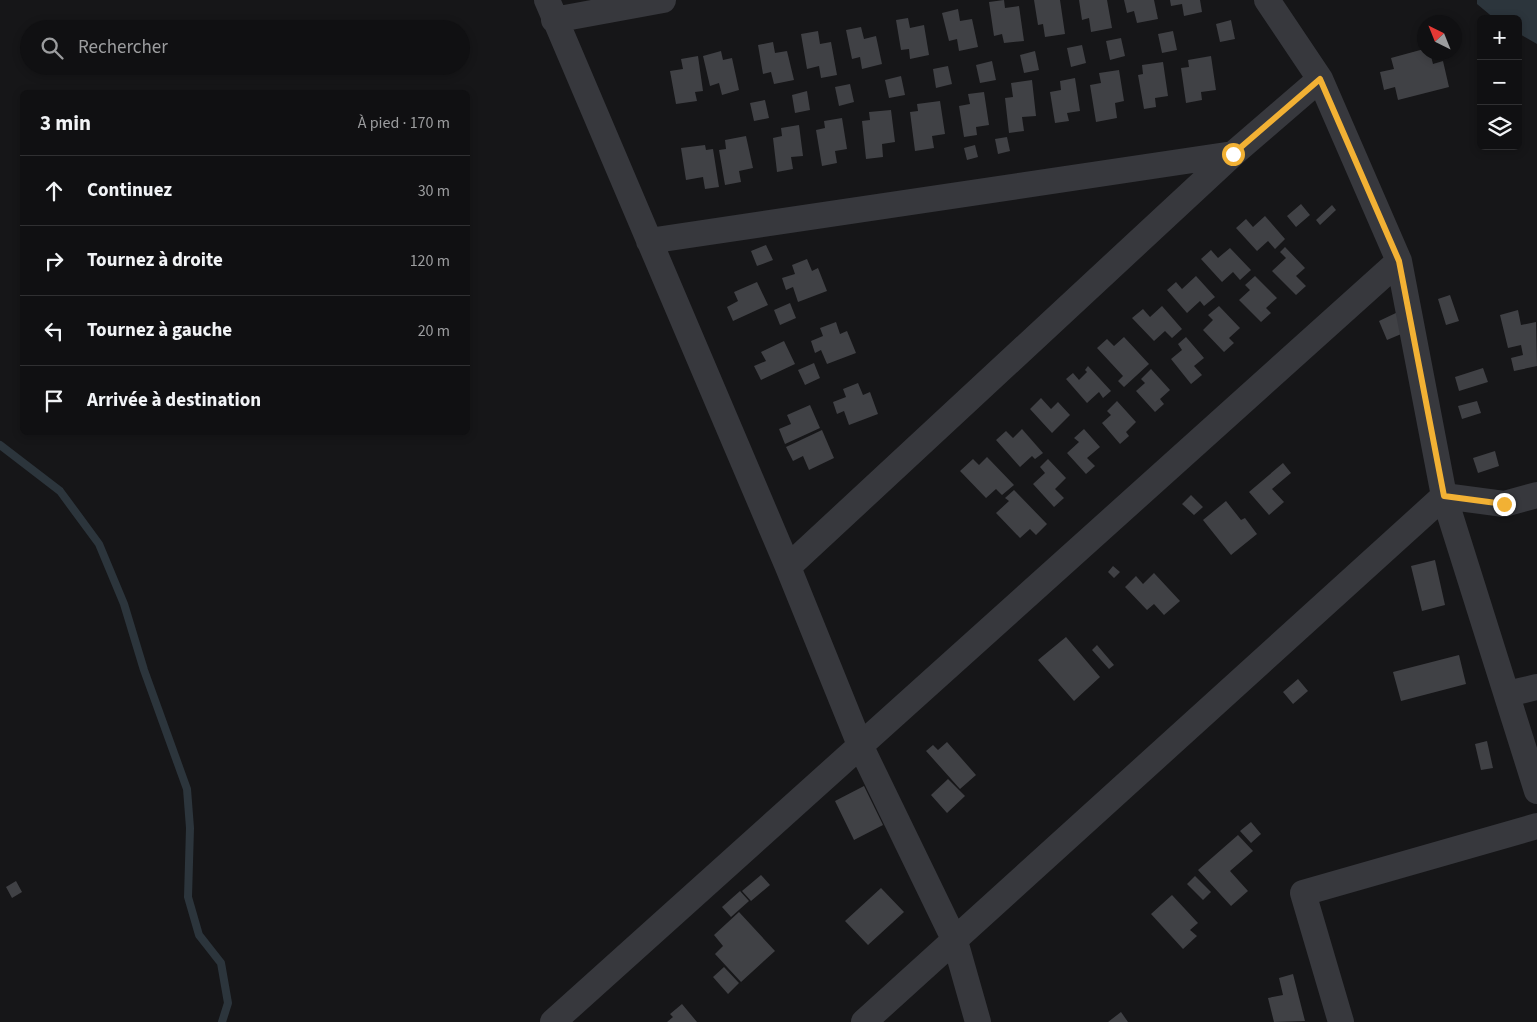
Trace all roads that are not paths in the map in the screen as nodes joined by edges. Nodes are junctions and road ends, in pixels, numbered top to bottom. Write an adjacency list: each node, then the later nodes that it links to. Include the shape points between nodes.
1 (663, 0): 3 (street)
2 (1267, 0): 4 (street)
3 (551, 10): 6 (street)
4 (1320, 79): 5 (street); 7 (street)
5 (1233, 154): 6 (street); 10 (street)
6 (648, 241): 10 (street)
7 (1399, 261): 9 (street); 13 (street)
8 (1537, 495): 9 (street, via 1504,504)
9 (1444, 496): 12 (street); 16 (street)
10 (788, 567): 13 (street)
11 (1537, 687): 12 (street)
12 (1507, 694): 14 (street)
13 (860, 745): 16 (street); 17 (street)
14 (1537, 791)
15 (1537, 826): 20 (street, via 1303,894)
16 (955, 941): 18 (street); 19 (street)
17 (553, 1022)
18 (864, 1022)
19 (978, 1022)
20 (1341, 1022)

